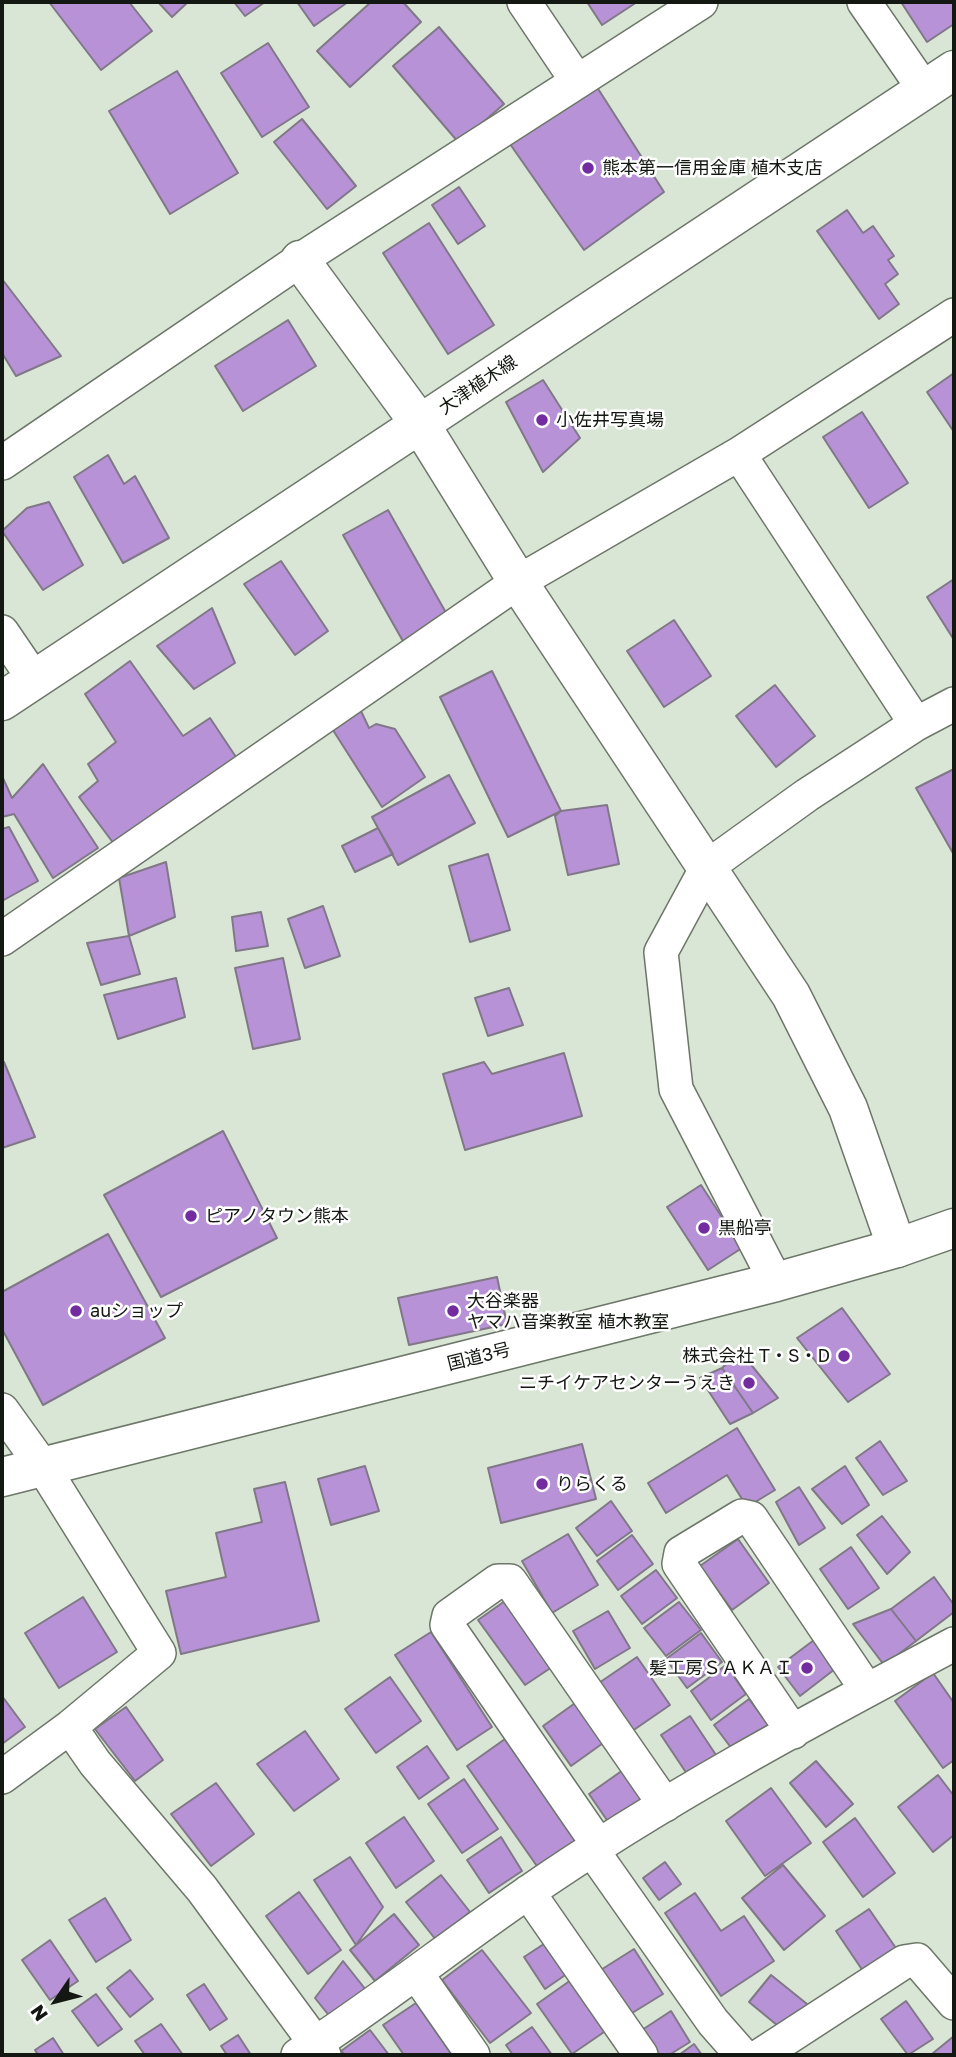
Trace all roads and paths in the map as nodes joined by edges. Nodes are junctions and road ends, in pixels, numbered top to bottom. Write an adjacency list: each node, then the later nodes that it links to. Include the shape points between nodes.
1 (524, 2): 5 (street)
2 (701, 2): 5 (street)
3 (864, 2): 4 (street)
4 (939, 79): 8 (main road, 大津植木線)
5 (577, 81): 6 (street)
6 (300, 260): 8 (main road); 10 (street)
7 (954, 315): 9 (street)
8 (420, 424): 11 (main road); 13 (main road, 大津植木線)
9 (739, 454): 11 (street); 16 (street)
10 (2, 463)
11 (518, 582): 17 (main road); 18 (street)
12 (2, 632): 13 (street)
13 (34, 679): 14 (main road, 大津植木線)
14 (2, 701)
15 (954, 704): 16 (street)
16 (916, 724): 17 (street)
17 (707, 867): 20 (main road, via 791,995 848,1108); 21 (street, via 661,952 676,1089)
18 (2, 939)
19 (947, 1235): 20 (main road, 国道3号)
20 (897, 1248): 21 (main road, 国道3号)
21 (776, 1282): 23 (main road, 国道3号)
22 (2, 1410): 23 (street)
23 (43, 1467): 24 (main road, 国道3号); 27 (street, via 159,1653)
24 (2, 1477)
25 (954, 1644): 26 (street)
26 (867, 1690): 28 (street); 28 (street, via 751,1518 742,1516 681,1553 679,1564)
27 (70, 1727): 29 (street); 35 (street, via 202,1889)
28 (793, 1732): 30 (street)
29 (2, 1777)
30 (665, 1805): 31 (street); 31 (street, via 510,1581 498,1581 449,1616 447,1625)
31 (596, 1848): 32 (street); 38 (street, via 713,2022)
32 (528, 1892): 33 (street); 37 (street)
33 (416, 1973): 35 (street); 36 (street)
34 (954, 2003): 39 (street, via 917,1960 904,1962)
35 (313, 2051)
36 (472, 2055)
37 (641, 2055)
38 (742, 2055)
39 (761, 2055)

